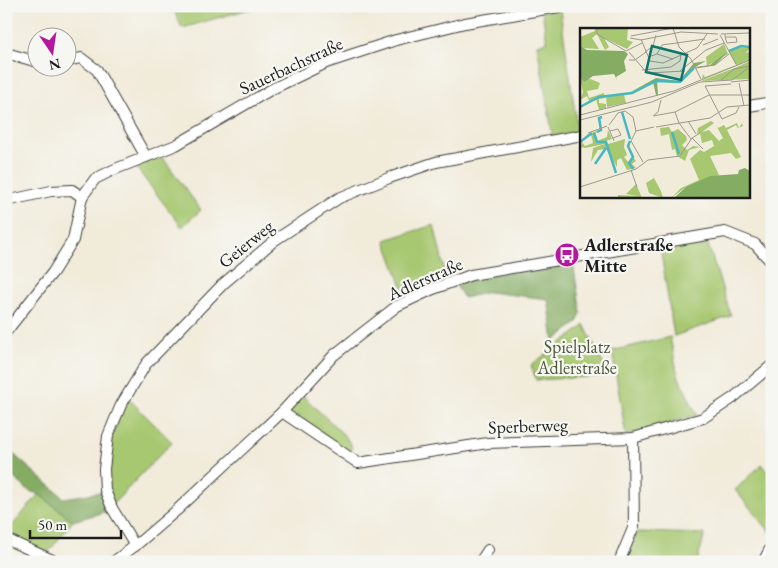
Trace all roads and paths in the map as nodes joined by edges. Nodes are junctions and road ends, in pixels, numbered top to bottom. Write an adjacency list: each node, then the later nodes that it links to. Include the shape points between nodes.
1 (564, 6): 8 (street, Sauerbachstraße, via 465,23 396,40 326,63 272,89 176,145)
2 (6, 53): 3 (street)
3 (28, 59)
4 (78, 59): 8 (street, via 98,70)
5 (772, 102): 6 (street)
6 (750, 106)
7 (580, 135): 18 (street, Geierweg, via 436,162 372,184 339,198 275,240 223,284 146,364 121,405 108,436 105,490)
8 (146, 157): 9 (street, Sauerbachstraße, via 95,180)
9 (82, 197): 10 (street, via 72,190 51,191); 12 (street, Sauerbachstraße, via 73,240 54,272)
10 (6, 201)
11 (772, 264): 14 (street, Adlerstraße, via 755,244 725,232 471,275 396,306 334,355)
12 (6, 332)
13 (772, 365): 15 (street, Sperberweg, via 703,418)
14 (282, 412): 15 (street, Sperberweg, via 358,463 488,443); 18 (street, Adlerstraße)
15 (633, 438): 23 (street, via 634,526)
16 (6, 539): 20 (street)
17 (772, 545): 24 (street)
18 (134, 546): 21 (street, Adlerstraße)
19 (488, 550): 22 (street)
20 (57, 562)
21 (112, 562)
22 (480, 562)
23 (619, 562)
24 (763, 562)

